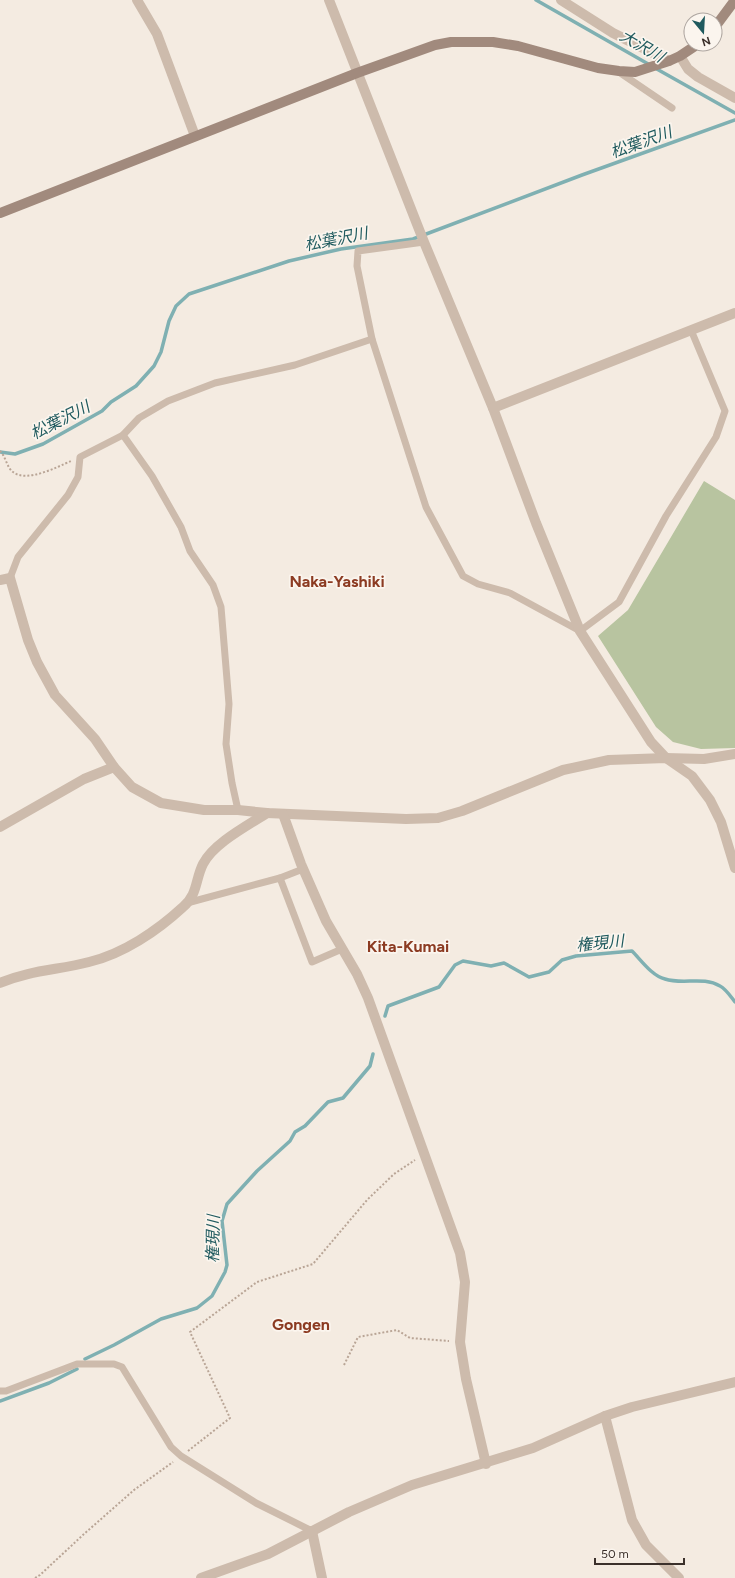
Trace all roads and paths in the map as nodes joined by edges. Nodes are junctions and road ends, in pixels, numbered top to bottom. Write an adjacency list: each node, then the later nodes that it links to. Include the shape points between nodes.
1 (137, 0): 13 (street, via 157,34)
2 (329, 0): 10 (street)
3 (561, 0): 8 (street)
4 (735, 0): 5 (street)
5 (723, 16)
6 (686, 52): 7 (street)
7 (680, 56): 8 (street); 11 (street, via 688,69 698,77)
8 (664, 63): 9 (street, via 635,72)
9 (619, 71): 10 (street, via 598,68 518,46 467,41 435,45); 12 (lane)
10 (357, 73): 13 (street); 15 (street)
11 (735, 98)
12 (672, 108)
13 (195, 136): 14 (street)
14 (0, 213)
15 (424, 242): 18 (lane, via 358,251 357,266); 19 (street)
16 (735, 313): 17 (street)
17 (691, 330): 19 (street); 24 (lane, via 725,411 716,437 666,516 619,602)
18 (372, 340): 20 (lane, via 295,365 215,383 175,398 139,418); 24 (lane, via 426,507 463,576 478,584 510,593)
19 (493, 408): 24 (street)
20 (123, 435): 22 (lane); 28 (lane, via 155,482 190,551 213,584 221,606 229,704 226,744)
21 (0, 451): 22 (path, via 11,471 21,476 45,472)
22 (80, 458): 23 (lane, via 78,477 68,495 18,556)
23 (5, 579): 27 (street, via 37,662 55,695 94,739)
24 (580, 631): 26 (street, via 651,742)
25 (735, 754): 26 (street, via 704,759)
26 (666, 758): 30 (street, via 609,760 563,770 462,811 438,818); 32 (street, via 692,776 710,800 721,822)
27 (114, 767): 28 (street, via 132,788 161,803 204,810); 31 (street, via 84,779)
28 (238, 810): 29 (street)
29 (267, 813): 30 (street); 35 (street, via 218,846 203,864 194,895)
30 (283, 814): 33 (street)
31 (0, 827)
32 (735, 868)
33 (303, 869): 34 (lane); 36 (street, via 326,921)
34 (280, 878): 35 (lane); 36 (lane, via 312,962)
35 (187, 903): 37 (street, via 159,926 121,950 89,962 39,970)
36 (342, 949): 38 (street, via 368,998)
37 (0, 983)
38 (424, 1154): 39 (street, via 460,1252 464,1282); 44 (path, via 394,1174 367,1200 313,1264 257,1282 190,1332 230,1418)
39 (460, 1342): 40 (path, via 410,1338 397,1330 358,1338); 45 (street)
40 (344, 1365)
41 (735, 1382): 43 (street)
42 (0, 1391): 44 (lane, via 77,1364 114,1364 122,1367 171,1447)
43 (605, 1416): 45 (street, via 533,1448); 50 (street, via 632,1520 646,1545)
44 (181, 1456): 46 (lane, via 256,1503); 47 (path, via 134,1490)
45 (486, 1464): 46 (street, via 412,1485)
46 (312, 1531): 48 (street, via 268,1554); 49 (street)
47 (35, 1578)
48 (201, 1578)
49 (322, 1578)
50 (679, 1578)

